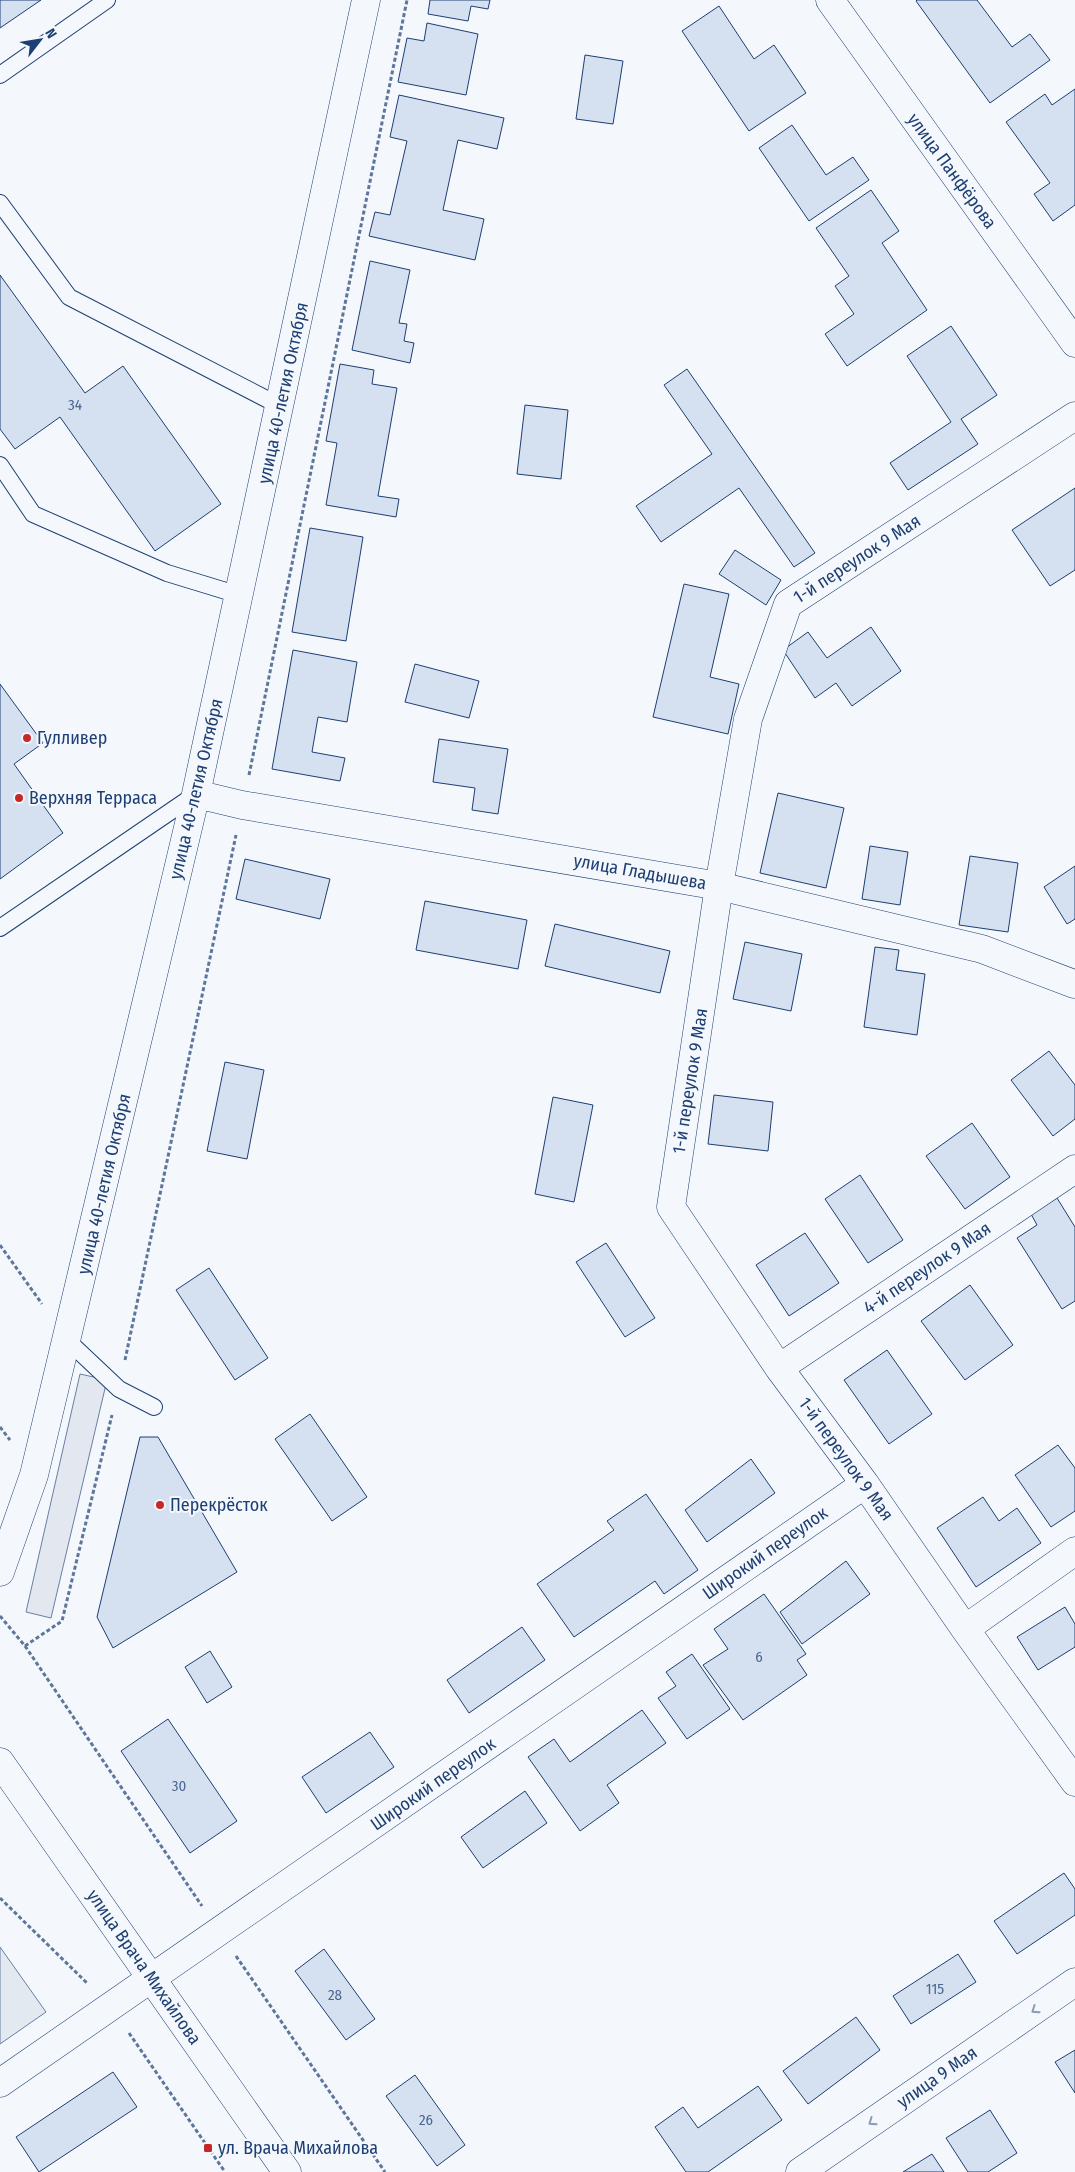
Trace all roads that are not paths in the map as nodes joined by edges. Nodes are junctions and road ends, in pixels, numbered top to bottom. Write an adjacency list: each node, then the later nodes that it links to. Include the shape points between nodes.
1 (107, 0): 4 (lane)
2 (366, 0): 7 (street, улица 40-летия Октября)
3 (830, 0): 6 (street, улица Панфёрова)
4 (0, 75)
5 (0, 203): 7 (lane, via 68,297)
6 (1075, 343)
7 (280, 406): 10 (street, улица 40-летия Октября)
8 (1075, 416): 12 (street, 1-й переулок 9 Мая, via 788,604 748,719)
9 (0, 465): 10 (lane, via 33,514 166,573)
10 (239, 595): 11 (street, улица 40-летия Октября)
11 (196, 794): 12 (street, улица Гладышева, via 242,805); 13 (lane); 16 (street, улица 40-летия Октября)
12 (719, 886): 14 (street, улица Гладышева, via 982,949); 17 (street, 1-й переулок 9 Мая, via 671,1207)
13 (0, 928)
14 (1075, 985)
15 (1075, 1169): 17 (street, 4-й переулок 9 Мая)
16 (67, 1340): 18 (lane, via 119,1389); 21 (street, улица 40-летия Октября, via 34,1475)
17 (780, 1368): 19 (street, 1-й переулок 9 Мая)
18 (154, 1407)
19 (865, 1484): 22 (street, 1-й переулок 9 Мая); 25 (street, Широкий переулок)
20 (1075, 1552): 22 (street)
21 (0, 1572)
22 (965, 1629): 24 (street, 1-й переулок 9 Мая)
23 (0, 1762): 25 (street, улица Врача Михайлова)
24 (1075, 1782)
25 (152, 1978): 27 (street, Широкий переулок); 28 (street, улица Врача Михайлова)
26 (1075, 1982): 29 (street, улица 9 Мая, one-way to 29)
27 (0, 2084)
28 (287, 2172)
29 (800, 2172)

